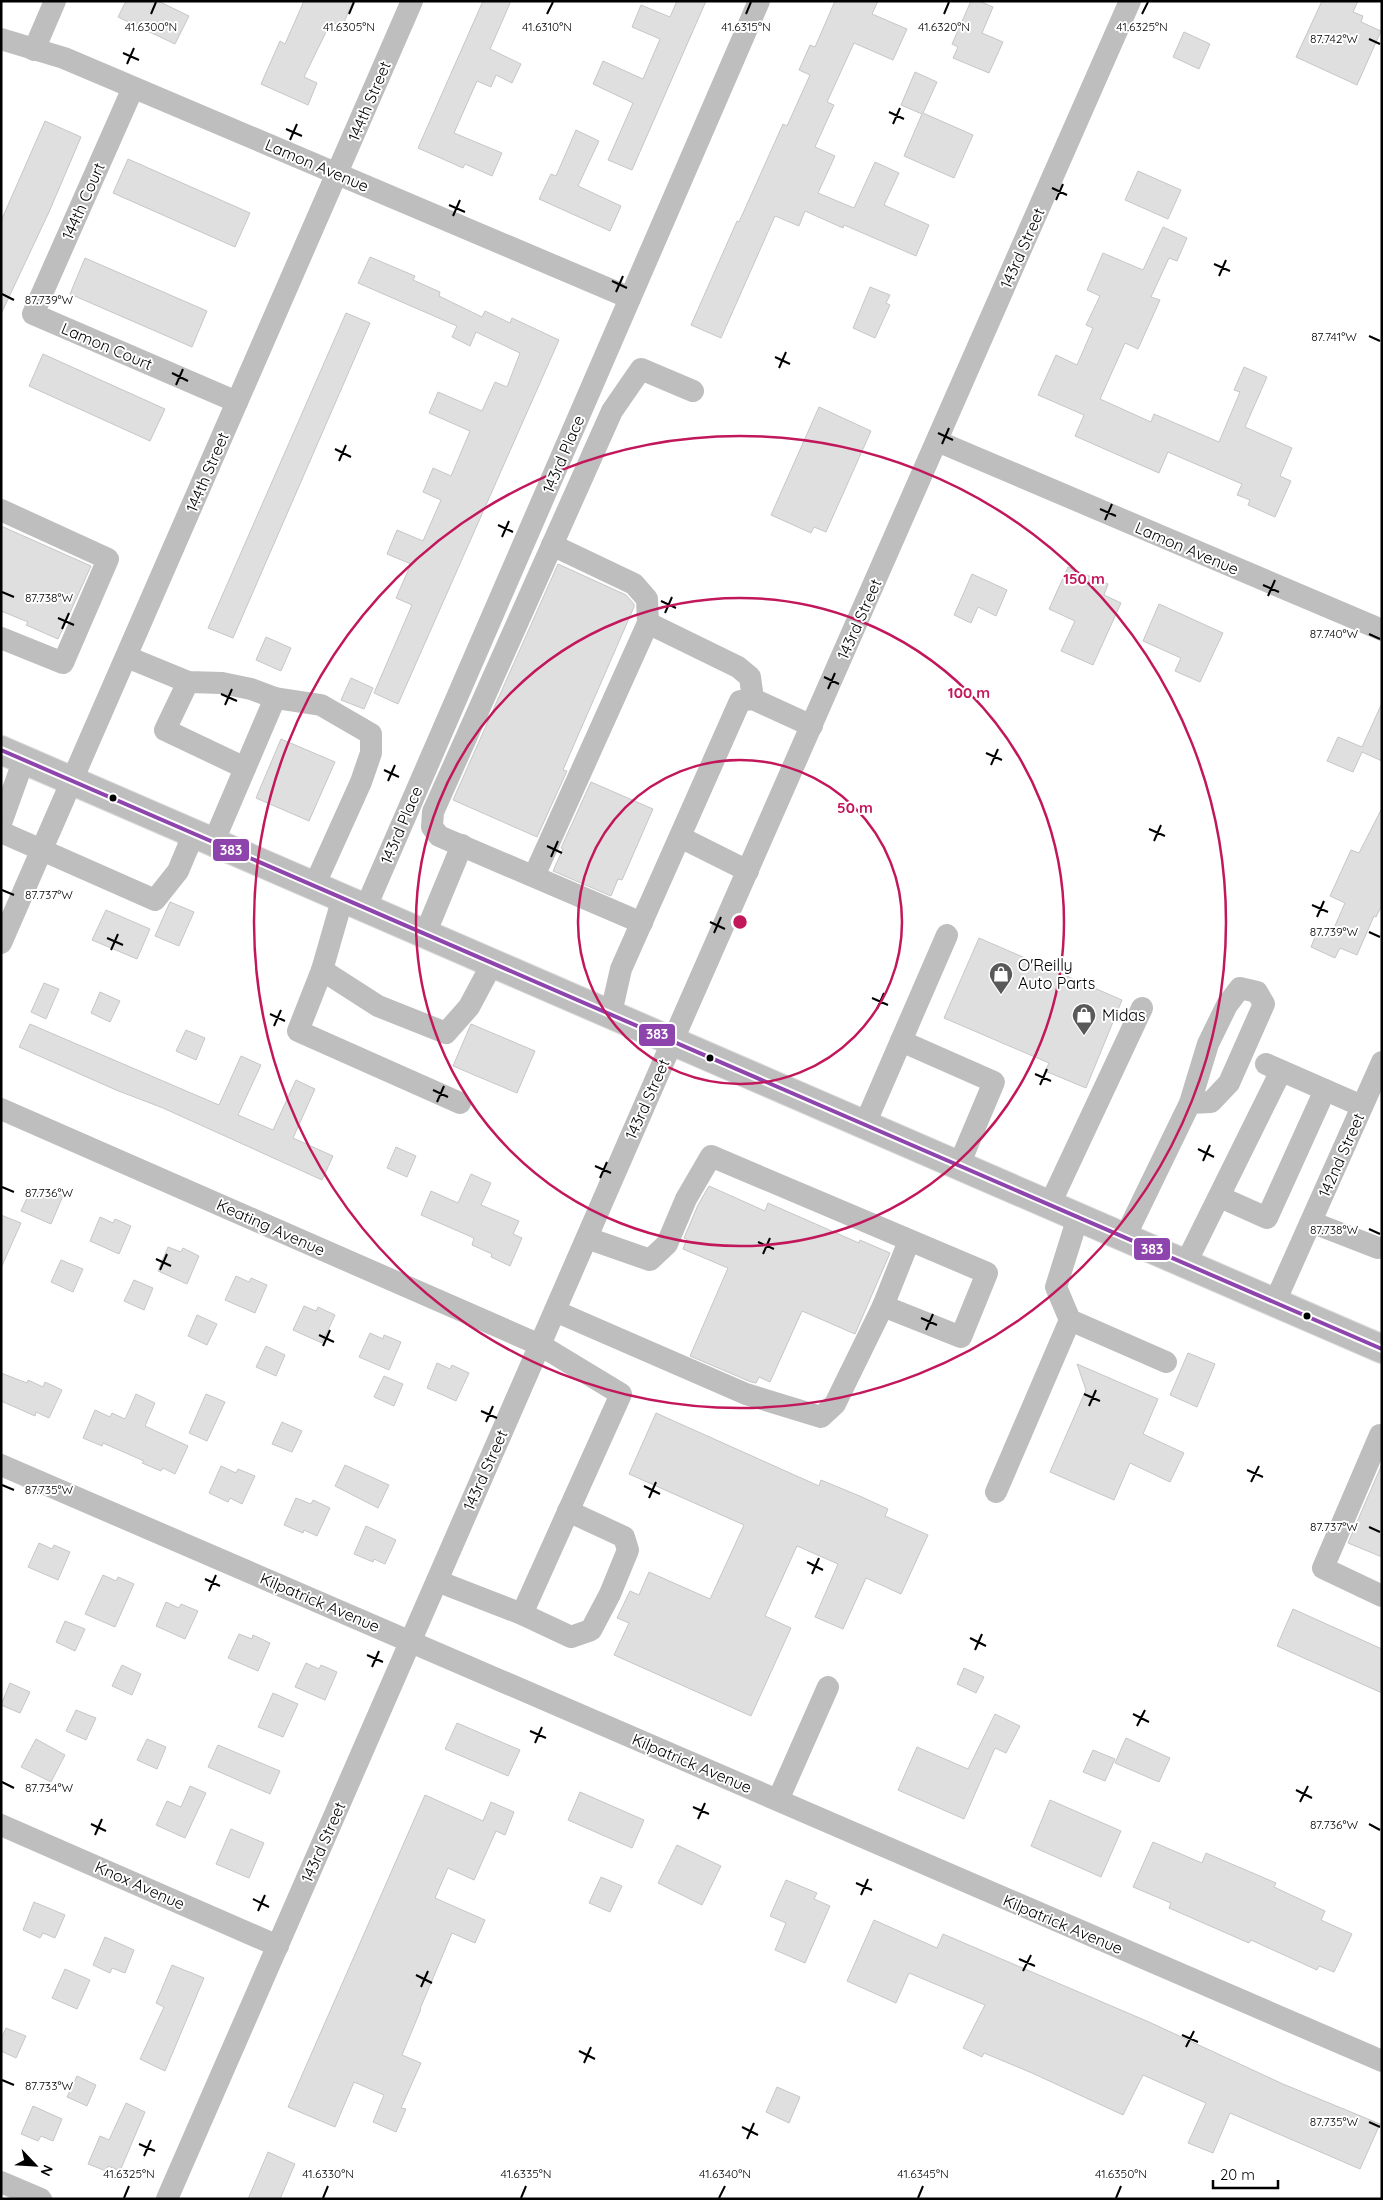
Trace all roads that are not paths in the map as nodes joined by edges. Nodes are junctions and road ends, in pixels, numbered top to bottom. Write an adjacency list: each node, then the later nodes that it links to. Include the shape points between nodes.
1 (55, 1): 6 (street)
2 (412, 1): 8 (street, 144th Street)
3 (759, 1): 9 (street, 143rd Place)
4 (1130, 1): 13 (street, 143rd Street)
5 (1, 39): 6 (street, Lamon Avenue)
6 (34, 50): 7 (street, Lamon Avenue, via 64,58)
7 (133, 88): 8 (street, Lamon Avenue); 10 (street, 144th Court)
8 (337, 174): 9 (street, Lamon Avenue); 12 (street, 144th Street)
9 (630, 298): 36 (street, 143rd Place)
10 (33, 314): 12 (street, Lamon Court)
11 (693, 391): 15 (street, via 641,369 612,411)
12 (237, 402): 19 (street, 144th Street)
13 (937, 441): 17 (street, Lamon Avenue); 23 (street, 143rd Street)
14 (1, 510): 18 (street, via 108,558 63,663)
15 (552, 545): 16 (street, via 634,584 647,599); 31 (street, via 434,812 432,827 440,836)
16 (648, 622): 22 (street, via 738,667 750,678); 34 (street)
17 (1382, 630)
18 (1, 638)
19 (127, 657): 20 (street); 26 (street, 144th Street)
20 (188, 682): 21 (street, via 222,683); 25 (street, via 165,730)
21 (275, 698): 25 (street); 35 (street, via 321,705 371,734 371,753 361,782)
22 (753, 699): 23 (street); 30 (street, via 740,700)
23 (812, 726): 33 (street, 143rd Street)
24 (13, 754): 26 (main road); 27 (street)
25 (245, 768): 29 (street)
26 (74, 781): 29 (main road); 32 (street, 144th Street)
27 (1, 823)
28 (1, 832): 32 (street)
29 (204, 837): 32 (street, via 156,900); 35 (main road)
30 (680, 837): 33 (street); 37 (street)
31 (462, 845): 34 (street); 38 (street)
32 (42, 850): 40 (street, 144th Street)
33 (748, 871): 45 (street, 143rd Street)
34 (534, 876): 37 (street)
35 (315, 884): 36 (main road)
36 (354, 902): 38 (main road); 42 (street, 143rd Place)
37 (642, 923): 44 (street, via 621,970)
38 (426, 932): 41 (main road)
39 (947, 935): 46 (street)
40 (2, 937)
41 (493, 962): 42 (street, via 469,1007 446,1033 378,1006); 44 (main road)
42 (322, 970): 49 (street, 143rd Place, via 298,1031)
43 (1142, 1008): 56 (street)
44 (610, 1013): 45 (main road)
45 (673, 1040): 53 (main road); 60 (street, 143rd Street)
46 (900, 1041): 53 (street); 54 (street, via 994,1082)
47 (1380, 1070): 51 (street, 142nd Street)
48 (1326, 1090): 51 (street); 55 (street, via 1267,1218); 55 (street, via 1274,1067)
49 (460, 1103)
50 (1190, 1103): 50 (street, via 1211,1102 1229,1083 1264,1004 1256,992 1240,988 1227,1005 1208,1044); 59 (street)
51 (1362, 1106): 58 (street, 142nd Street)
52 (1, 1109): 68 (street, Keating Avenue)
53 (865, 1124): 54 (main road)
54 (959, 1165): 56 (main road)
55 (1220, 1197): 63 (street)
56 (1050, 1204): 57 (main road)
57 (1078, 1216): 59 (main road); 67 (street, via 1056,1287)
58 (1311, 1222): 62 (street); 64 (street, 142nd Street)
59 (1125, 1237): 63 (main road)
60 (587, 1238): 61 (street, via 650,1260 667,1244 686,1199 711,1156); 66 (street, 143rd Street)
61 (909, 1241): 65 (street); 65 (street, via 987,1274 961,1337)
62 (1381, 1246)
63 (1186, 1264): 64 (main road)
64 (1275, 1302): 69 (main road)
65 (883, 1306): 66 (street, via 835,1404 821,1417 746,1394)
66 (555, 1311): 68 (street, 143rd Street)
67 (1070, 1320): 70 (street); 73 (street)
68 (540, 1345): 74 (street, Keating Avenue, via 621,1394); 75 (street, 143rd Street)
69 (1382, 1348)
70 (1166, 1362)
71 (1382, 1436): 76 (street, via 1323,1568)
72 (1, 1464): 78 (street, Kilpatrick Avenue)
73 (996, 1492)
74 (568, 1512): 77 (street); 77 (street, via 624,1537 628,1550 610,1594 591,1630 572,1637)
75 (437, 1581): 77 (street); 78 (street, 143rd Street)
76 (1382, 1596)
77 (522, 1614)
78 (411, 1642): 80 (street, Kilpatrick Avenue); 82 (street, 143rd Street)
79 (828, 1687): 80 (street)
80 (778, 1800): 83 (street, Kilpatrick Avenue)
81 (1, 1825): 82 (street, Knox Avenue)
82 (278, 1946): 86 (street, 143rd Street)
83 (1382, 2061)
84 (1, 2182): 85 (street)
85 (41, 2199)
86 (168, 2199)

